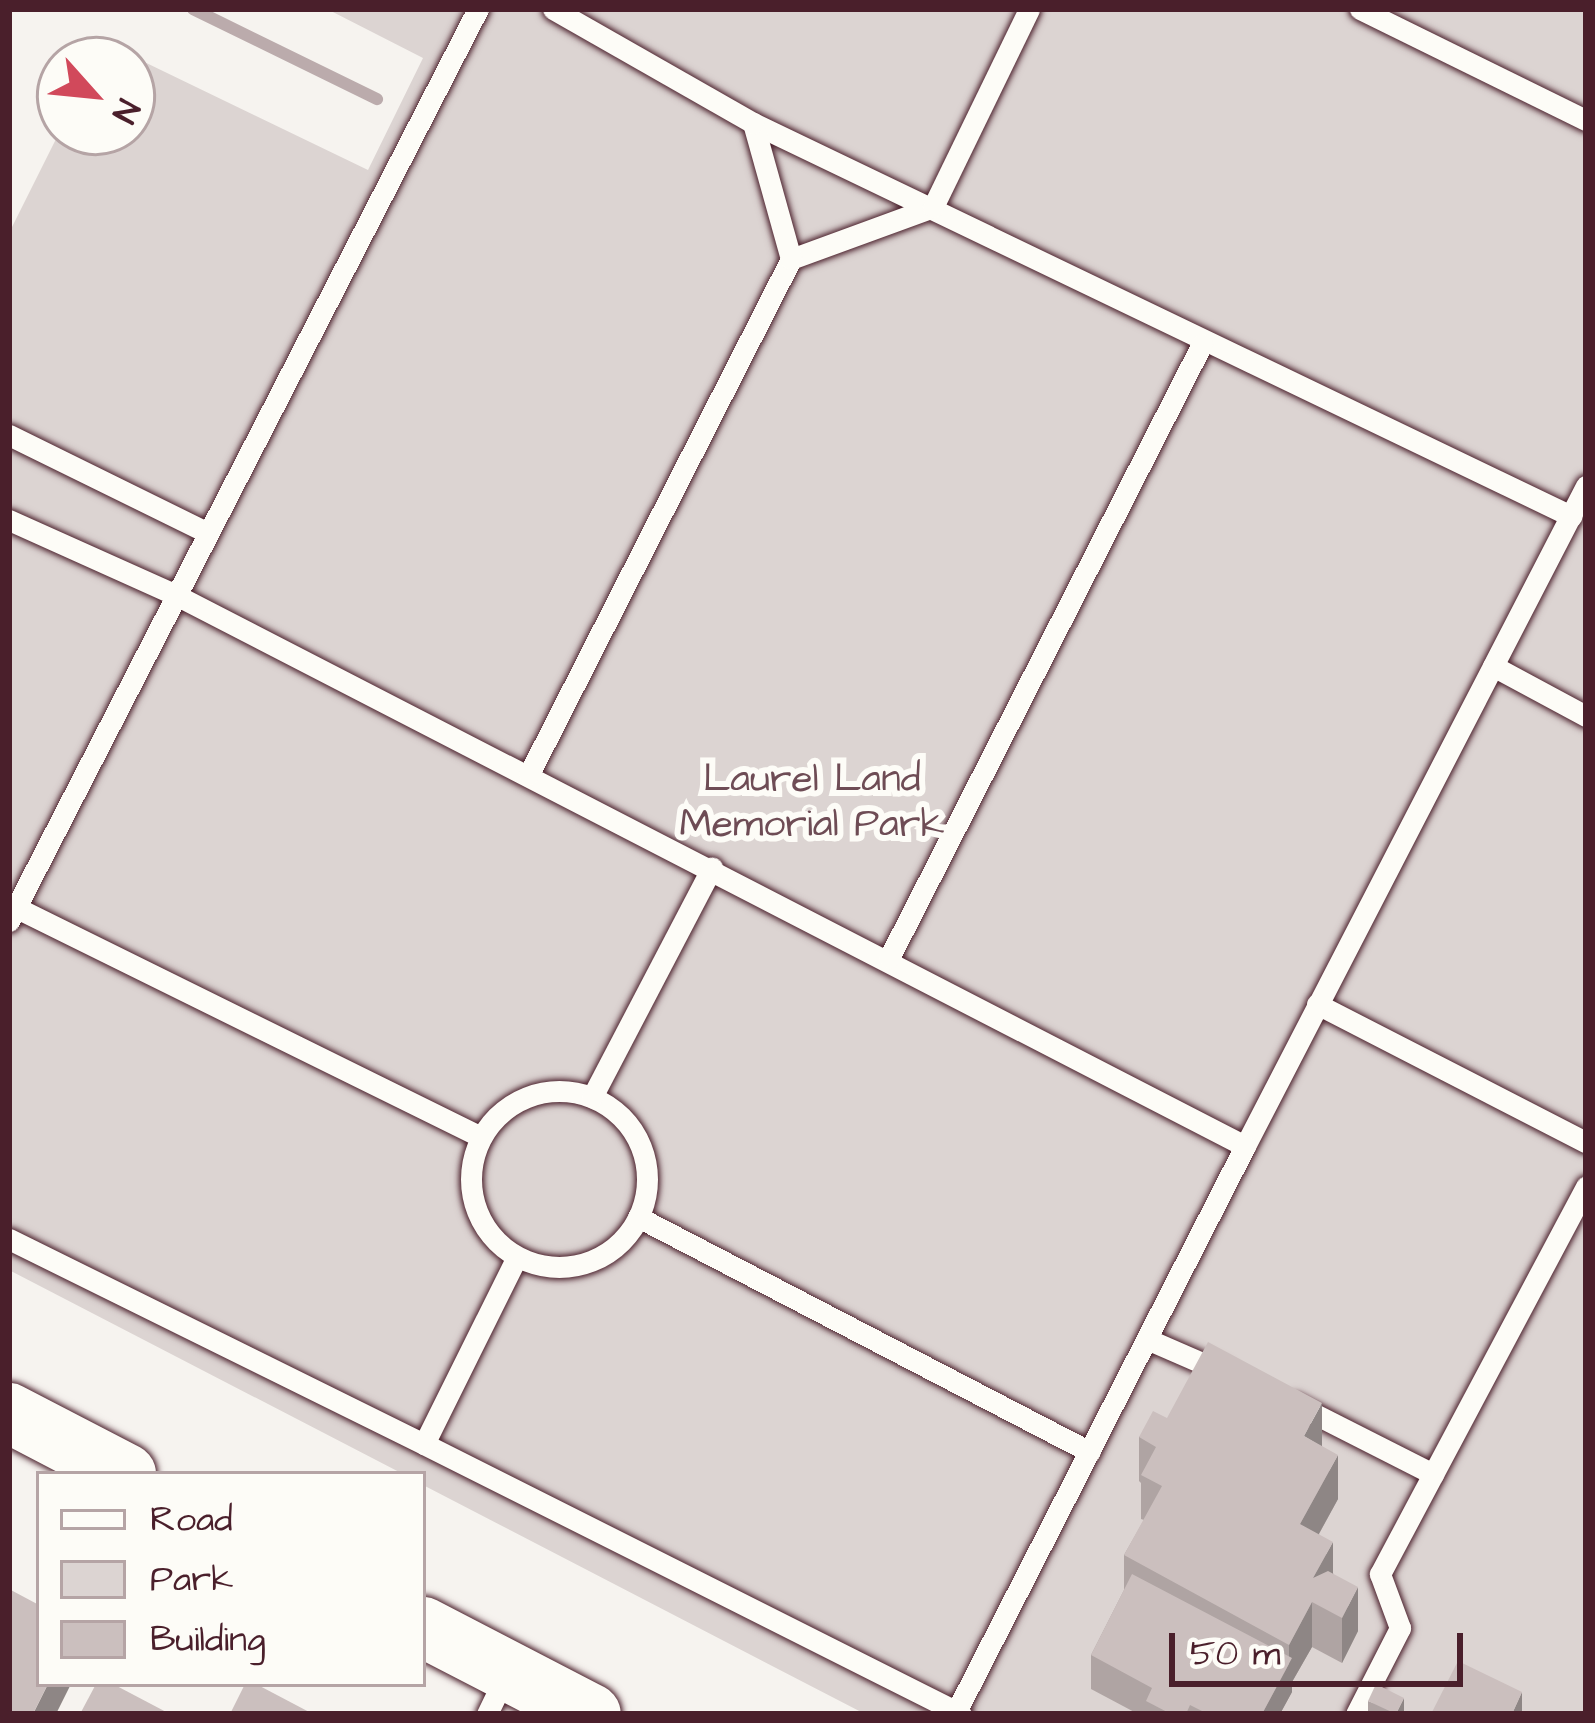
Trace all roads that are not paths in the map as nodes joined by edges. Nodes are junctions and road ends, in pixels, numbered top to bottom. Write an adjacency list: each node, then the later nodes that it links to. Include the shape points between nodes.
1 (478, 9): 14 (lane)
2 (553, 9): 6 (lane)
3 (1029, 9): 7 (lane)
4 (1360, 9): 5 (lane)
5 (1586, 120)
6 (753, 123): 7 (lane); 8 (lane)
7 (933, 207): 8 (lane); 9 (lane)
8 (791, 259): 18 (lane)
9 (1202, 344): 12 (lane); 21 (lane)
10 (9, 435): 14 (lane)
11 (1586, 487): 12 (lane)
12 (1571, 516): 16 (lane)
13 (9, 520): 15 (lane)
14 (206, 532): 15 (lane)
15 (174, 593): 18 (lane); 20 (lane)
16 (1492, 666): 17 (lane); 22 (lane)
17 (1586, 716)
18 (529, 774): 19 (lane)
19 (712, 867): 21 (lane); 23 (lane)
20 (12, 914): 24 (lane)
21 (889, 958): 26 (lane)
22 (1317, 1004): 25 (lane); 26 (lane)
23 (592, 1097): 24 (lane, via 530,1097); 28 (lane, via 635,1134 646,1190)
24 (481, 1137): 30 (lane, via 471,1191 487,1229)
25 (1586, 1142)
26 (1245, 1146): 31 (lane)
27 (1586, 1186): 36 (lane)
28 (638, 1217): 30 (lane, via 586,1262); 34 (lane)
29 (9, 1239): 33 (lane)
30 (517, 1257): 33 (lane)
31 (1147, 1339): 34 (lane); 36 (lane)
32 (9, 1413): 35 (main road)
33 (424, 1444): 39 (lane)
34 (1090, 1452): 39 (lane)
35 (120, 1471)
36 (1433, 1474): 41 (lane, via 1380,1574 1400,1628)
37 (426, 1630): 38 (main road)
38 (498, 1693): 40 (main road)
39 (957, 1713)
40 (591, 1714)
41 (1356, 1714)

